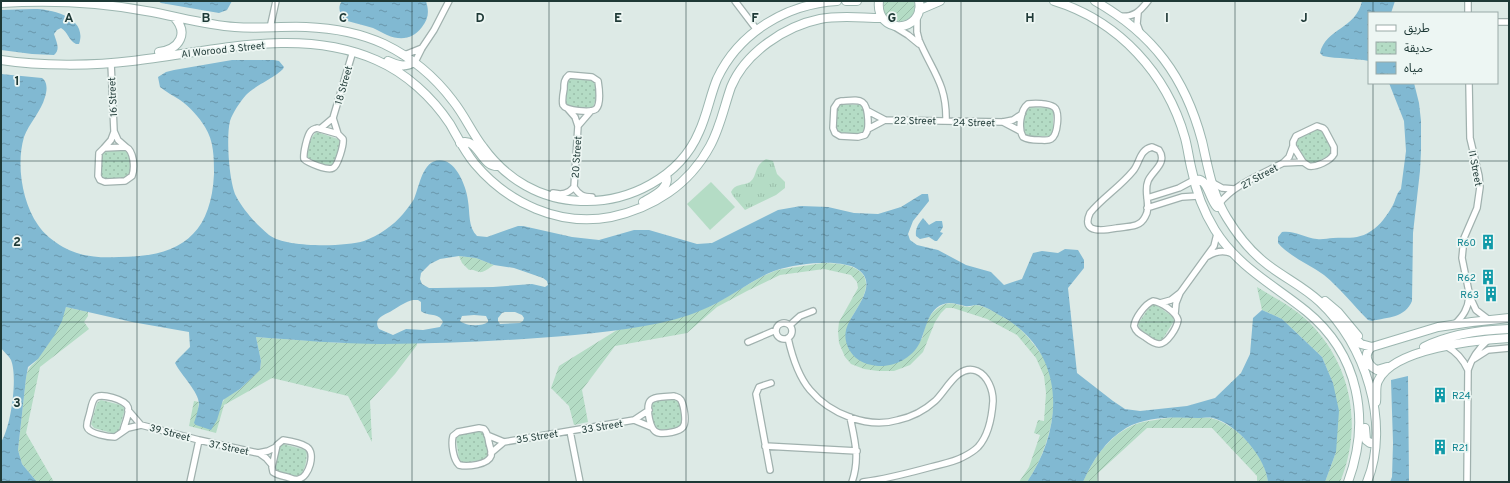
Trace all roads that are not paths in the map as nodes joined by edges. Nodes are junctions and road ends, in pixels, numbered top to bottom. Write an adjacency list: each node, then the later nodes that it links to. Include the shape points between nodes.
1 (276, 1): 25 (street)
2 (449, 1): 28 (street)
3 (735, 1): 26 (street)
4 (837, 1): 26 (street, Al Worood 3 Street, via 795,9 780,15)
5 (846, 1): 6 (street)
6 (857, 1)
7 (879, 1): 21 (street)
8 (919, 1): 17 (street)
9 (940, 1): 17 (street)
10 (1054, 1): 59 (street, via 1094,18 1132,48 1149,66 1168,94 1179,121)
11 (1095, 1): 19 (street)
12 (1148, 1): 18 (street)
13 (1468, 1): 16 (street)
14 (1, 3): 15 (street, Al Worood 3 Street)
15 (96, 3): 20 (street, Al Worood 3 Street)
16 (1468, 12)
17 (918, 13): 24 (street, via 909,24 898,27); 29 (street, via 917,32)
18 (1138, 13): 19 (street, via 1129,17); 27 (street, via 1137,24)
19 (1119, 16): 27 (street)
20 (174, 17): 25 (street, Al Worood 3 Street, via 231,27); 33 (street, via 181,27 180,40 176,45 171,49)
21 (882, 18): 24 (street); 69 (street, Al Worood 3 Street, via 820,19 780,34 762,47 733,83 711,144 690,175 661,198)
22 (1498, 22): 23 (street)
23 (1509, 22)
24 (892, 25): 29 (street)
25 (270, 28): 31 (street, Al Worood 3 Street, via 305,27 345,32 383,44)
26 (757, 30): 58 (street, Al Worood 3 Street, via 729,59 710,96 699,132 683,158)
27 (1141, 34): 60 (street, via 1172,70 1190,103)
28 (422, 48): 31 (street); 34 (street)
29 (922, 48): 43 (street, via 944,92)
30 (356, 52): 33 (street, Al Worood 3 Street, via 306,44 259,44 211,48); 34 (street, via 379,55 399,65); 41 (street, 18 Street); 51 (street, Al Worood 3 Street, via 394,69 421,90 442,113)
31 (402, 55): 34 (street, Al Worood 3 Street)
32 (1, 60): 35 (street, Al Worood 3 Street, via 30,63)
33 (128, 62): 35 (street, Al Worood 3 Street)
34 (414, 62): 57 (street, Al Worood 3 Street, via 452,99 482,146)
35 (111, 63): 49 (street, 16 Street)
36 (1469, 84): 75 (street, I1 Street, via 1470,138 1480,187 1477,208 1464,238 1463,248 1463,268)
37 (568, 109): 38 (street); 38 (street, 20 Street, via 563,102 564,82 566,77 572,75 592,77 598,81 598,104 596,109); 45 (street, 20 Street)
38 (591, 111): 45 (street, 20 Street)
39 (868, 111): 42 (street, 22 Street); 47 (street); 47 (street, 22 Street, via 865,104 860,101 838,102 834,108 833,128 835,134 840,136 858,137 865,135)
40 (1022, 114): 44 (street, 24 Street, via 1013,120); 48 (street); 48 (street, 24 Street, via 1023,108 1028,104 1053,106 1057,113 1056,132 1053,138 1048,140 1030,139 1023,137)
41 (333, 118): 46 (street, 18 Street); 50 (street, 18 Street)
42 (885, 120): 43 (street, 22 Street); 47 (street, 22 Street)
43 (946, 121): 44 (street, 24 Street)
44 (1003, 122): 48 (street, 24 Street)
45 (578, 126): 62 (street, 20 Street)
46 (320, 129): 50 (street); 50 (street, 18 Street, via 315,128 310,133 303,157 308,162 328,169 336,166 344,144)
47 (868, 129)
48 (1020, 130)
49 (114, 131): 53 (street, 16 Street, via 118,140); 54 (street, 16 Street)
50 (338, 134)
51 (460, 142): 57 (street, via 472,143 486,162); 69 (street, Al Worood 3 Street, via 473,162 489,179 526,205 567,218 608,218)
52 (1293, 146): 55 (street); 55 (street, 27 Street, via 1294,139 1299,134 1317,126 1325,130 1334,147 1334,154 1312,166); 56 (street, 27 Street, via 1289,157)
53 (126, 147): 54 (street); 54 (street, 16 Street, via 131,152 134,171 132,176 125,181 105,182 98,178 98,155)
54 (104, 148)
55 (1304, 162): 56 (street, 27 Street)
56 (1283, 163): 63 (street, 27 Street)
57 (499, 166): 61 (street, Al Worood 3 Street)
58 (666, 175): 64 (street, Al Worood 3 Street, via 653,184); 69 (street, via 664,188)
59 (1194, 180): 65 (street); 66 (street, via 1179,188); 67 (street, via 1203,181 1213,202)
60 (1210, 181): 63 (street, 27 Street, via 1222,188); 67 (street)
61 (520, 183): 62 (street, 20 Street, via 558,194 567,193); 64 (street, Al Worood 3 Street, via 547,195 578,201 593,202)
62 (574, 187): 64 (street, 20 Street, via 579,194 587,197)
63 (1235, 189): 67 (street, 27 Street)
64 (624, 196)
65 (1198, 196): 68 (street, via 1182,197); 70 (street)
66 (1147, 198): 68 (street); 68 (street, via 1147,182 1160,165 1162,157 1159,150 1152,147 1144,150 1134,170 1093,210 1088,223 1090,227 1099,230 1135,225 1144,218)
67 (1221, 207): 73 (street, via 1238,234 1257,256)
68 (1148, 208)
69 (628, 213)
70 (1217, 234): 71 (street); 72 (street, via 1214,246)
71 (1235, 255): 72 (street, via 1224,251); 98 (street, via 1261,279 1322,326 1344,359 1355,387)
72 (1207, 256): 74 (street)
73 (1308, 292): 89 (street, via 1332,307 1358,336); 100 (street, via 1332,314 1357,352 1372,394)
74 (1180, 293): 76 (street, via 1171,300); 78 (street)
75 (1470, 297): 80 (street, I1 Street, via 1476,310); 81 (street, via 1467,309)
76 (1160, 303): 78 (street); 78 (street, via 1153,301 1147,305 1135,322 1137,332 1155,344 1162,344 1178,324)
77 (813, 311): 82 (street, via 800,316)
78 (1175, 314)
79 (1509, 318): 80 (street)
80 (1489, 320): 81 (street)
81 (1454, 324): 89 (street)
82 (790, 325): 84 (street, via 782,323); 85 (street, via 792,330)
83 (1509, 329): 92 (street, via 1454,336 1430,344)
84 (776, 330): 85 (street, via 780,337); 88 (street)
85 (788, 338): 99 (street, via 797,368 810,390 822,401)
86 (1509, 338): 87 (street)
87 (1488, 340): 90 (street); 93 (street)
88 (748, 342)
89 (1375, 346): 92 (street, via 1367,352 1367,359 1370,366 1377,370)
90 (1445, 346): 92 (street); 94 (street, via 1462,358)
91 (1509, 348): 93 (street, via 1488,350)
92 (1409, 357): 100 (street, via 1388,369 1379,379 1376,386)
93 (1471, 362): 94 (street)
94 (1468, 370): 124 (street)
95 (771, 383): 110 (street, via 759,387 756,394)
96 (128, 410): 102 (street, 39 Street); 105 (street); 105 (street, 39 Street, via 126,403 100,395 94,400 87,424 91,432 113,437)
97 (648, 410): 101 (street, 33 Street); 103 (street); 103 (street, 33 Street, via 651,400 676,396 682,401 684,426 678,430 658,433)
98 (1360, 411): 109 (street, via 1364,420 1366,440 1370,443); 122 (street, via 1359,443)
99 (850, 417): 112 (street); 117 (street, via 873,422 896,421 912,416 927,407 961,372 976,371 987,379 992,393 992,413 985,436 972,453)
100 (1375, 417): 109 (street)
101 (634, 420): 103 (street, 33 Street); 104 (street, 33 Street)
102 (142, 425): 105 (street, 39 Street, via 132,426); 107 (street, 39 Street)
103 (651, 427)
104 (570, 431): 108 (street, 35 Street); 119 (street)
105 (123, 432)
106 (487, 435): 108 (street, 35 Street); 114 (street); 114 (street, 35 Street, via 481,428 456,432 452,438 455,459 459,465 466,466 487,461)
107 (199, 440): 113 (street, 37 Street); 118 (street)
108 (504, 442): 114 (street, 35 Street)
109 (1375, 442): 123 (street)
110 (766, 446): 112 (street); 116 (street)
111 (276, 447): 113 (street, 37 Street); 115 (street); 115 (street, 37 Street, via 278,442 286,441 306,447 311,456 306,474 299,480 274,474)
112 (857, 451): 120 (street)
113 (258, 453): 115 (street, 37 Street)
114 (491, 453)
115 (272, 465)
116 (770, 470)
117 (885, 480): 121 (street)
118 (190, 482)
119 (580, 482)
120 (852, 482)
121 (864, 482)
122 (1348, 482)
123 (1367, 482)
124 (1467, 482)

